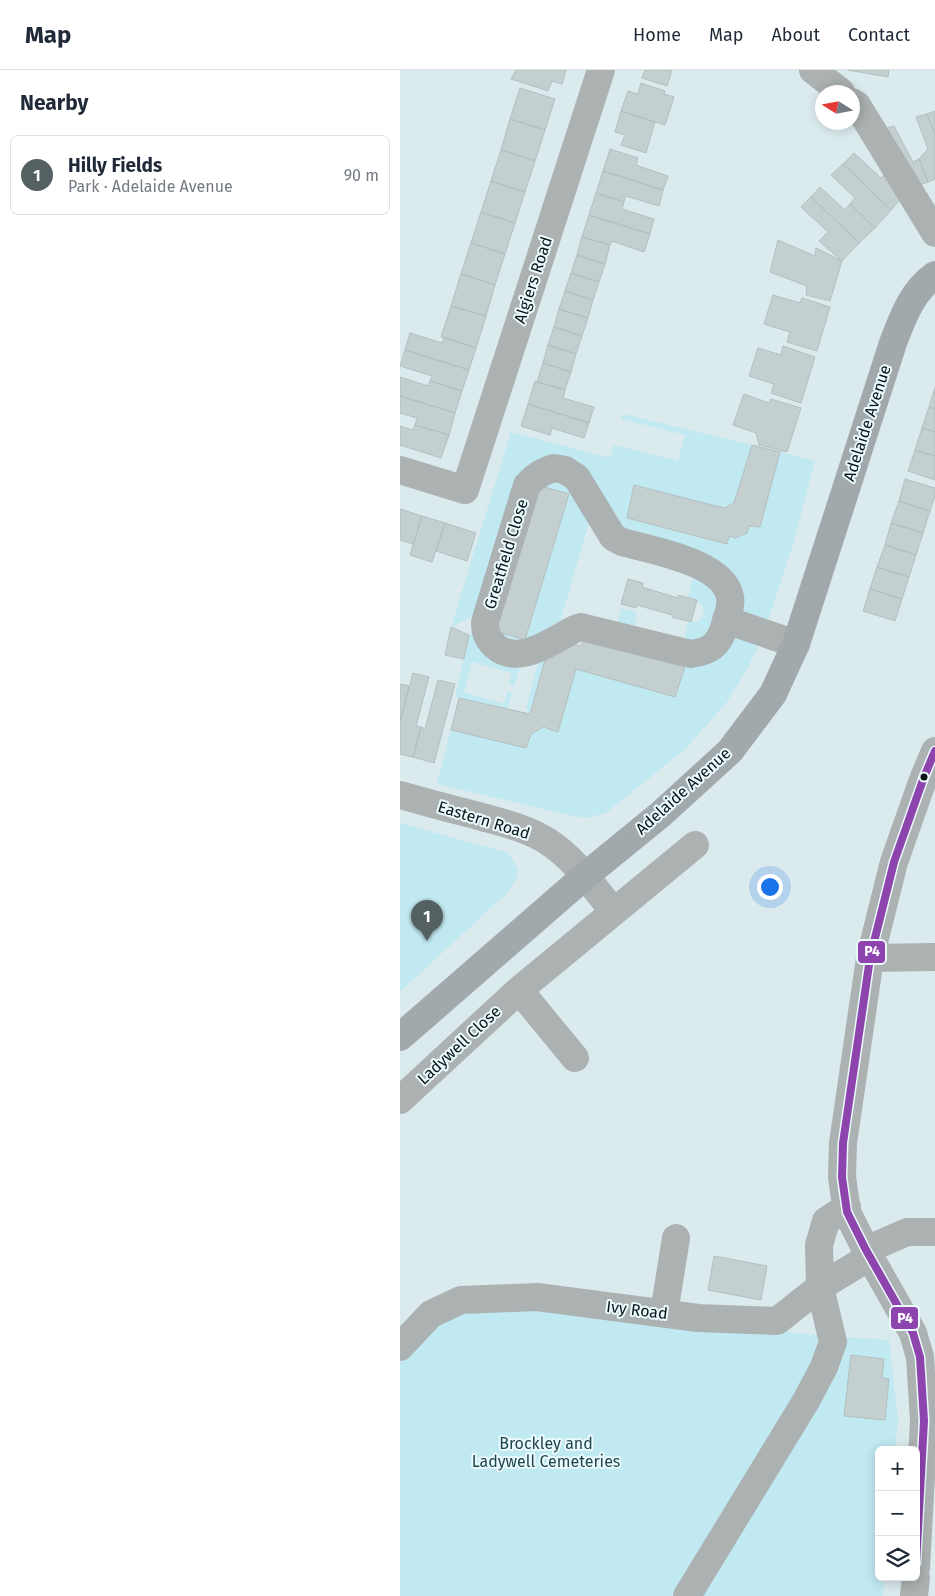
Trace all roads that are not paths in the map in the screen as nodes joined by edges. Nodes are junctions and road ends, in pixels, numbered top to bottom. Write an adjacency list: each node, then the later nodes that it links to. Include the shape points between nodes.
1 (601, 70): 7 (street, Algiers Road, via 465,490)
2 (812, 70): 3 (street)
3 (832, 85)
4 (860, 110): 5 (street)
5 (935, 233)
6 (935, 275): 9 (main road, Adelaide Avenue, via 924,283 906,308 892,343)
7 (400, 470)
8 (726, 620): 8 (street, Greatfield Close, via 714,647 691,654 582,627 533,650 510,653 499,649 485,633 485,622 527,485 534,477 554,468 565,470 577,478 613,537 698,564 718,576 730,598); 9 (street)
9 (796, 644): 13 (main road, Adelaide Avenue, via 773,694 730,750 661,814)
10 (935, 751): 16 (street, via 894,862)
11 (400, 795): 13 (street, Eastern Road, via 534,834 568,858)
12 (694, 845): 14 (street, Ladywell Close)
13 (585, 876): 14 (street); 18 (main road, Adelaide Avenue)
14 (613, 911): 17 (street, Ladywell Close)
15 (935, 957): 16 (street)
16 (870, 958): 21 (street, via 843,1143 842,1177)
17 (519, 990): 19 (street); 20 (street, Ladywell Close)
18 (400, 1037)
19 (575, 1058)
20 (400, 1100)
21 (847, 1207): 24 (street); 25 (street, via 826,1221 819,1245)
22 (935, 1232): 24 (street, Ivy Road, via 907,1232)
23 (676, 1238): 26 (street)
24 (868, 1253): 25 (street, Ivy Road); 28 (street, via 913,1333 920,1357)
25 (820, 1287): 26 (street, Ivy Road, via 778,1321 698,1318); 31 (street, via 833,1342 824,1367)
26 (664, 1313): 27 (street, Ivy Road, via 537,1297 461,1300 430,1314)
27 (400, 1347)
28 (928, 1503): 29 (street)
29 (920, 1546)
30 (916, 1581): 32 (street)
31 (687, 1596)
32 (914, 1596)

